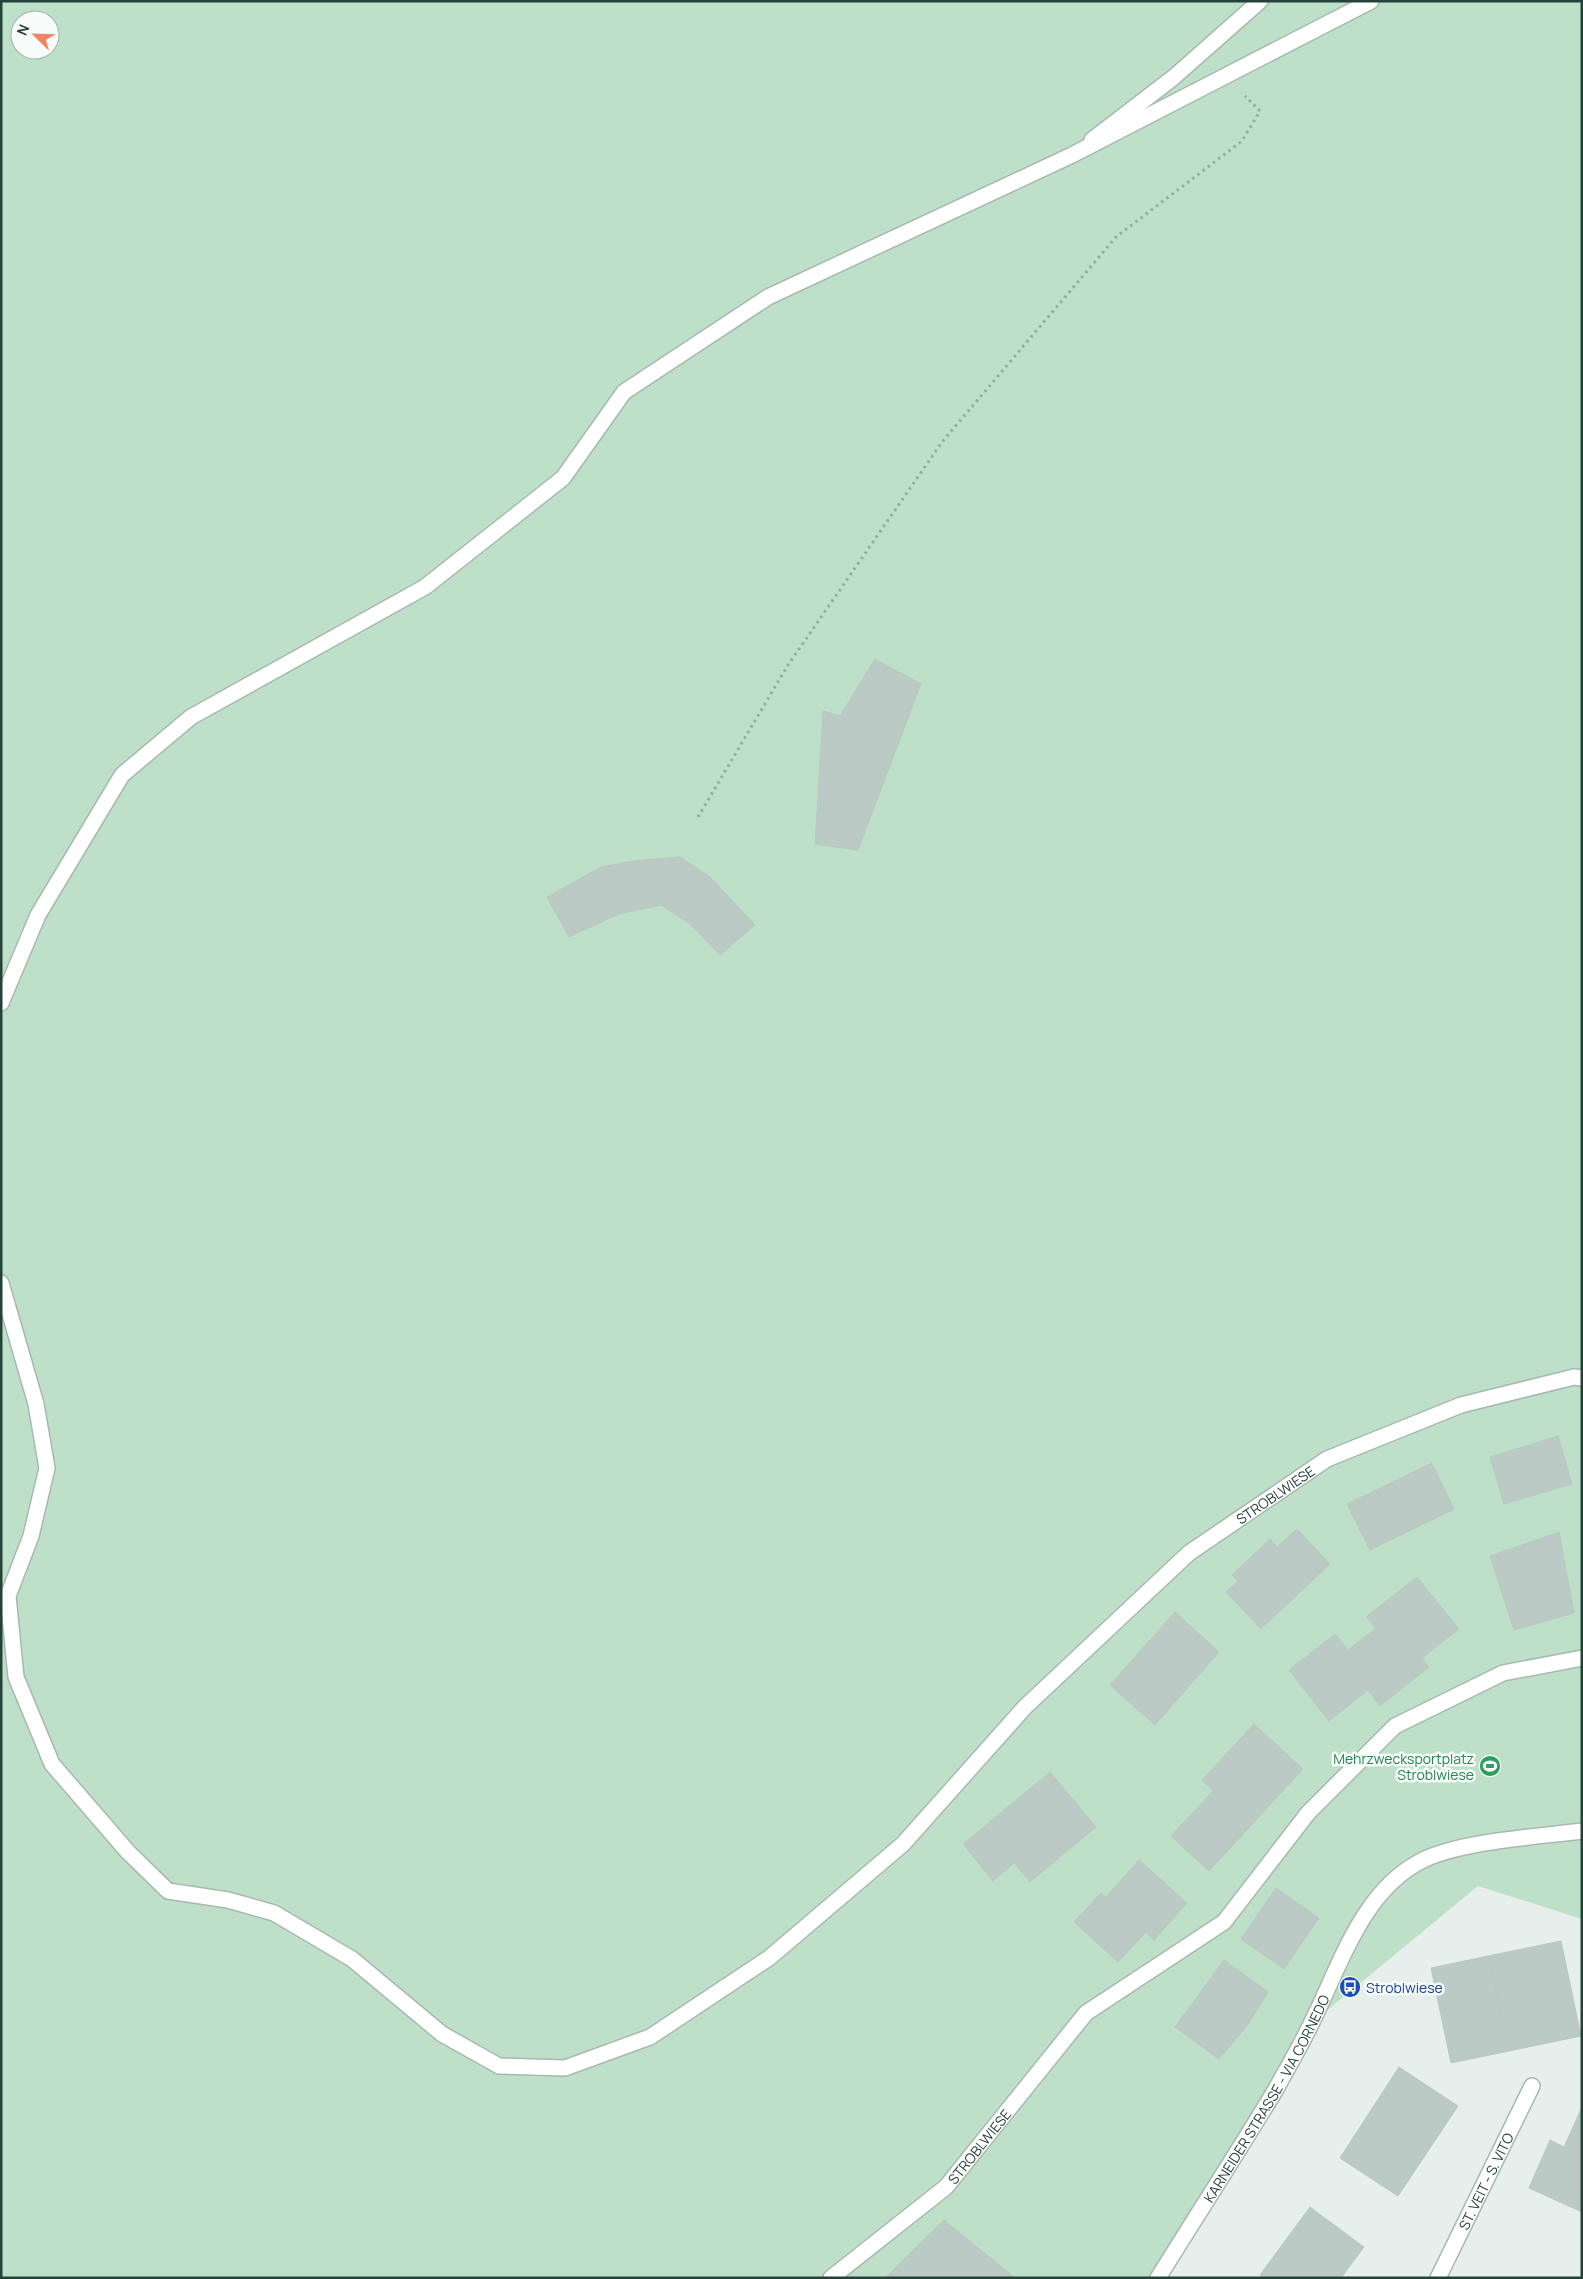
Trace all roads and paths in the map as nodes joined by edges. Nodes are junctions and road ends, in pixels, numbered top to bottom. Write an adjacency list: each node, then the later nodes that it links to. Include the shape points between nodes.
1 (1260, 1): 4 (street, via 1174,78)
2 (1371, 1): 3 (street)
3 (1225, 76): 4 (street); 5 (path, via 1260,111 1242,141 1116,237 942,442 788,665)
4 (1072, 155): 6 (street, via 768,297 624,392 563,478 425,587 191,717 122,776 38,915)
5 (698, 817)
6 (1, 1003)
7 (1, 1283): 8 (street, STROBLWIESE, via 36,1404 47,1468 31,1536 8,1596 16,1677 52,1764 128,1852 168,1891 228,1900 274,1913 352,1959 442,2034 499,2066 565,2068 650,2037 769,1958 903,1844 1025,1707 1189,1553 1327,1459 1461,1405 1574,1377)
8 (1582, 1378)
9 (1582, 1658): 12 (street, STROBLWIESE, via 1504,1674 1395,1726 1308,1814 1224,1922 1086,2013 946,2187)
10 (1582, 1831): 13 (street, KARNEIDER STRASSE - VIA CORNEDO, via 1457,1848 1423,1860 1401,1874 1374,1902 1355,1932 1276,2088)
11 (1532, 2086): 14 (street, ST. VEIT - S. VITO)
12 (831, 2278)
13 (1158, 2278)
14 (1438, 2278)

